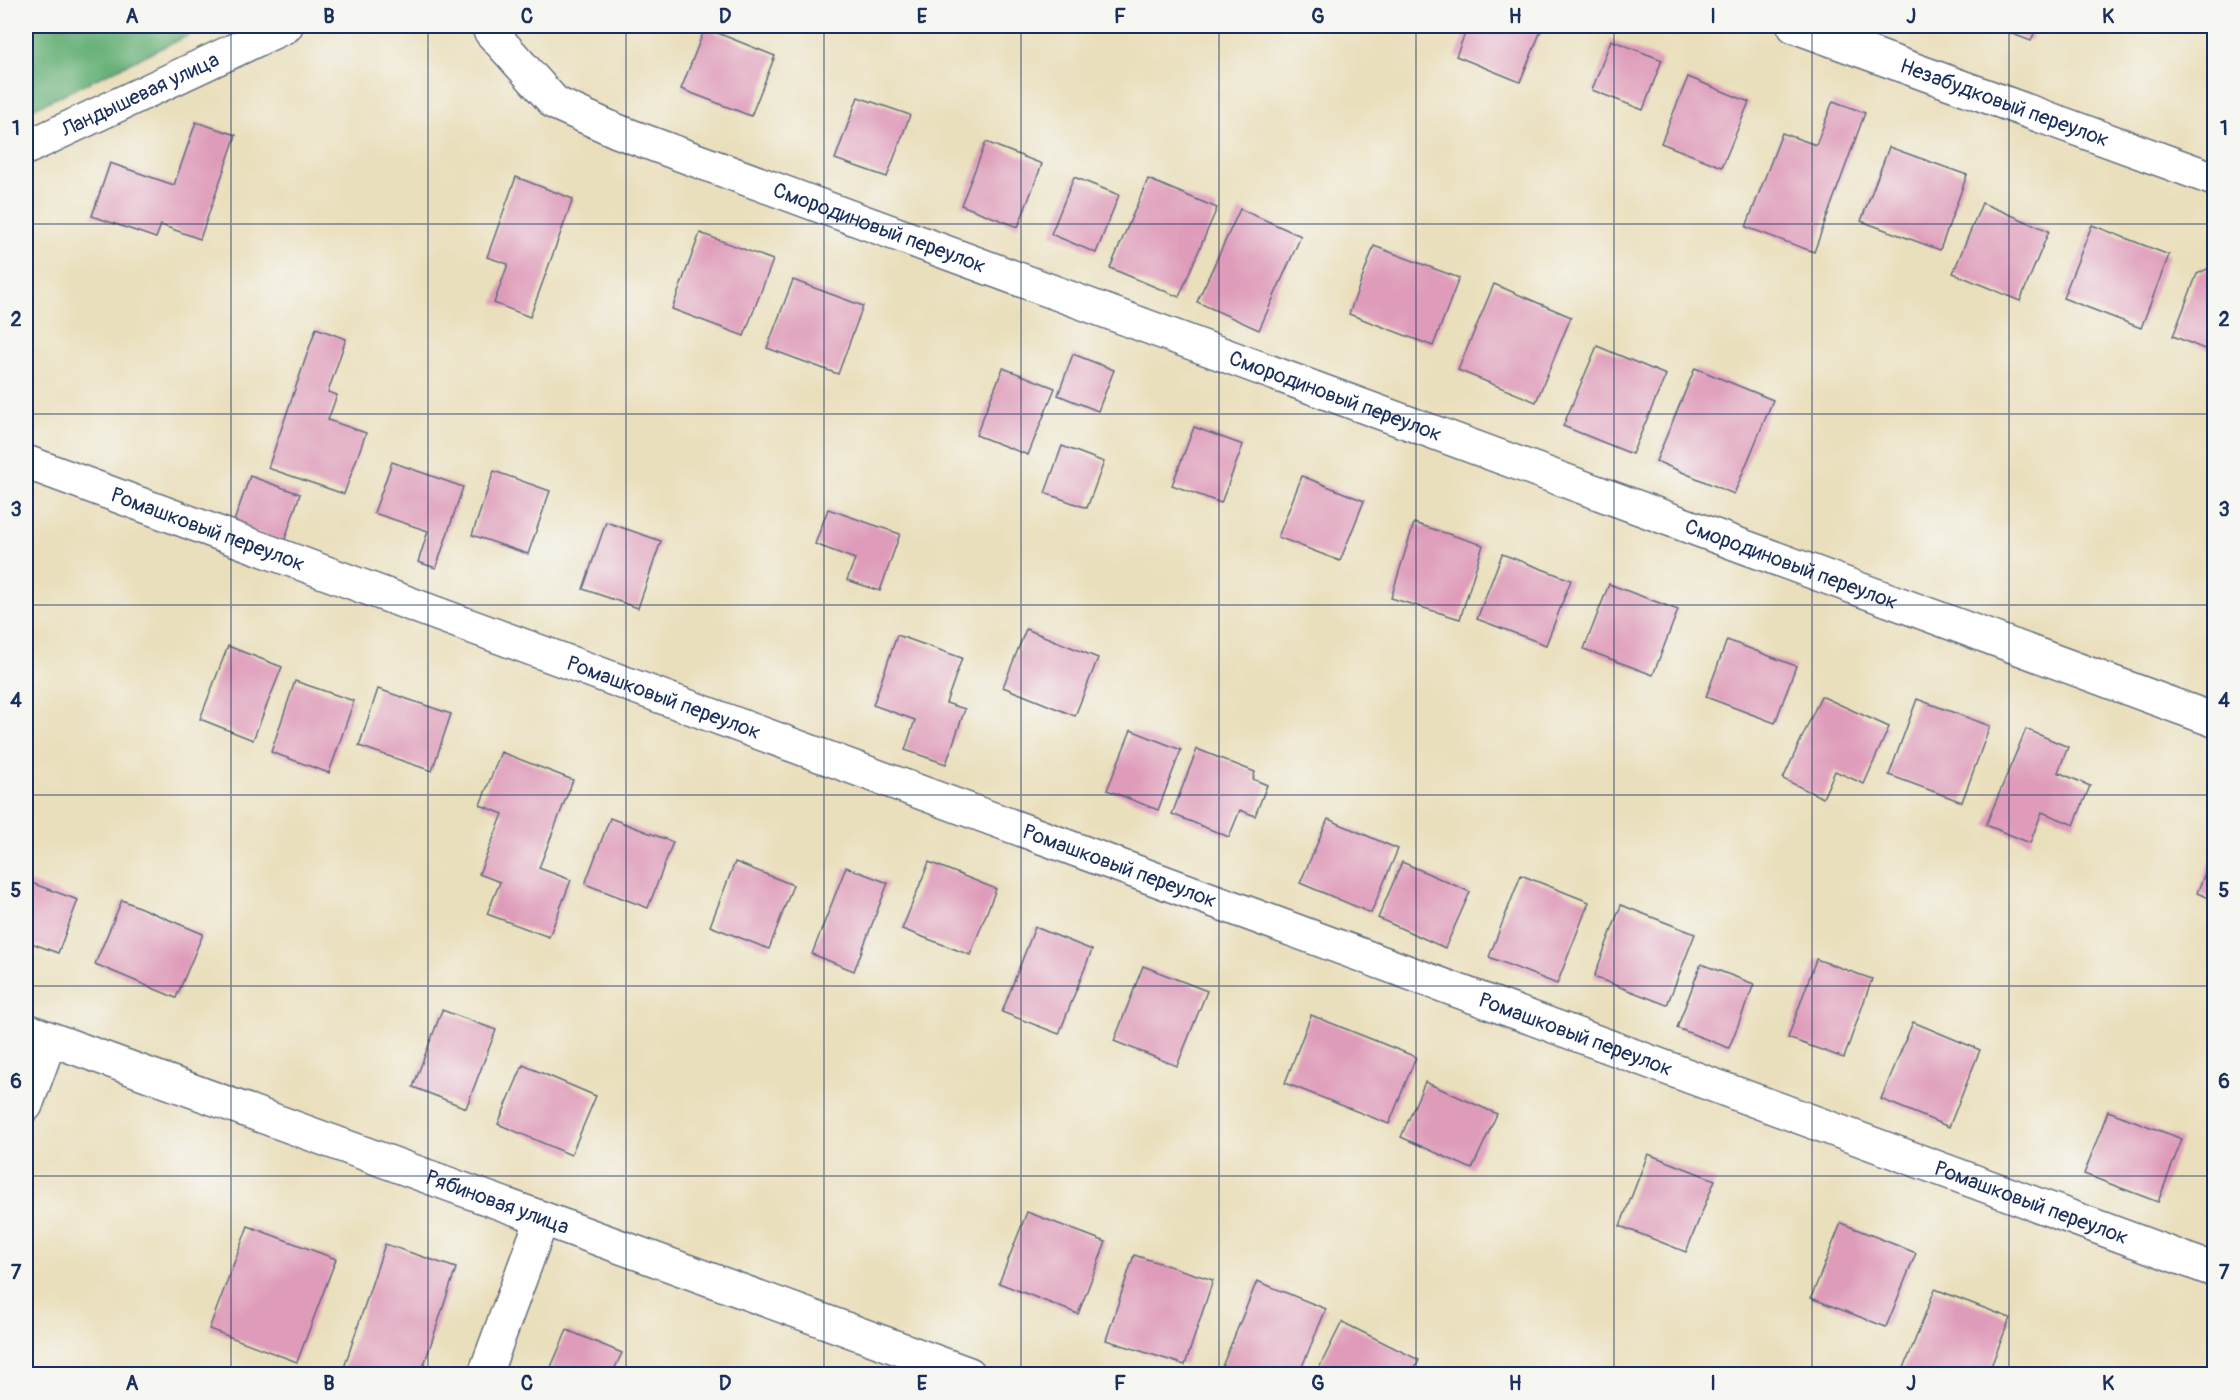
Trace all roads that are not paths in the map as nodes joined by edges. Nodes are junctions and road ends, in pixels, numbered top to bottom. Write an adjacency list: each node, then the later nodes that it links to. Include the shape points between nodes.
1 (286, 26): 4 (street, Ландышевая улица)
2 (488, 26): 7 (street, Смородиновый переулок, via 555,103 616,130)
3 (1794, 26): 5 (street, Незабудковый переулок)
4 (26, 148)
5 (2214, 179)
6 (26, 462): 11 (street, Ромашковый переулок)
7 (2214, 720)
8 (38, 1035): 9 (street); 10 (street, Рябиновая улица)
9 (26, 1105)
10 (542, 1219): 12 (street); 13 (street, Рябиновая улица)
11 (2214, 1270)
12 (485, 1374)
13 (969, 1374)

